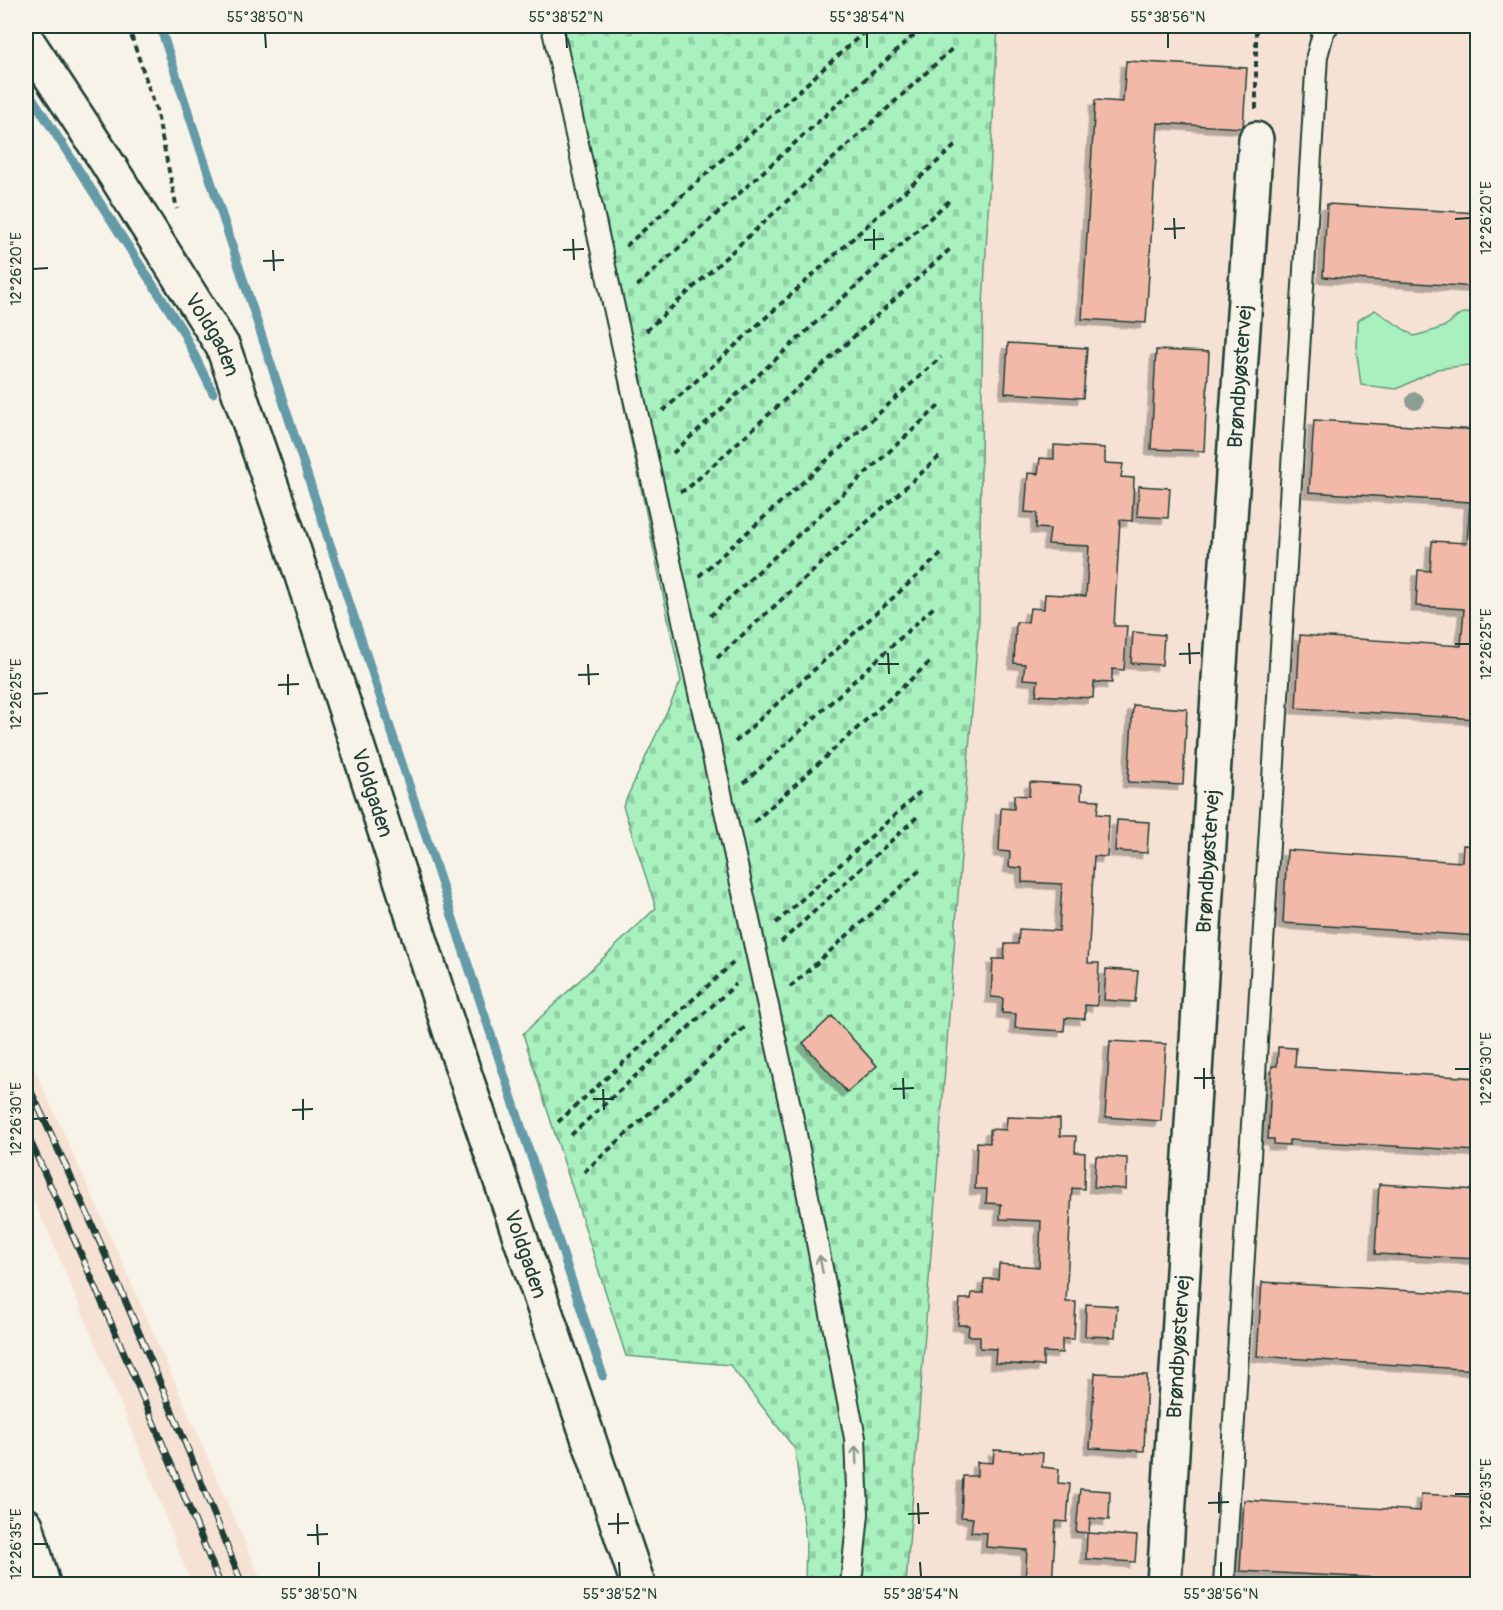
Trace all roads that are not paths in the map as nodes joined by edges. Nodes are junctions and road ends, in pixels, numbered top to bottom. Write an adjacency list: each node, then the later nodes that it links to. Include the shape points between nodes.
1 (552, 26): 8 (lane, one-way to 1, via 858,1514 855,1438 794,1124)
2 (1328, 26): 10 (lane, via 1317,56)
3 (26, 39): 7 (main road, Voldgaden, via 223,347)
4 (1256, 139): 9 (main road, Brøndbyøstervej)
5 (26, 1525): 6 (main road)
6 (44, 1584)
7 (638, 1584)
8 (852, 1584)
9 (1164, 1584)
10 (1224, 1584)

